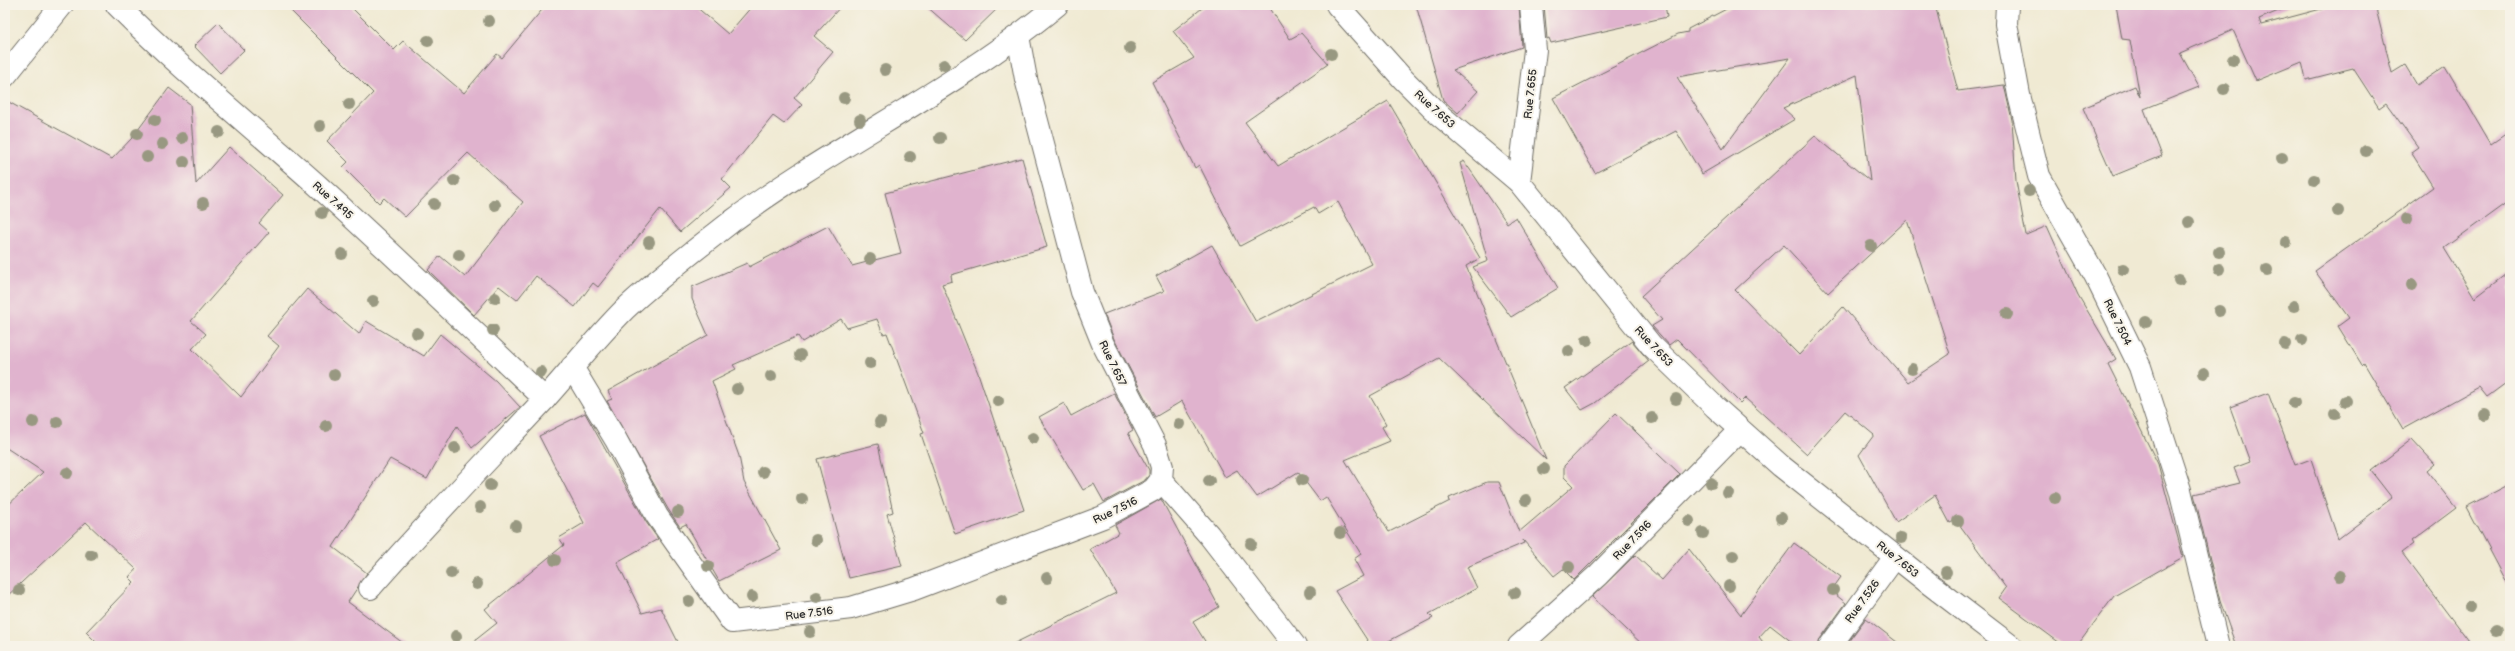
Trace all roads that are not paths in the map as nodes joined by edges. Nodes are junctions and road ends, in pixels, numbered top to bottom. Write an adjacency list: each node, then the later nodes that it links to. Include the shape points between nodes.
1 (62, 5): 8 (street)
2 (117, 5): 11 (street, Rue 7.495, via 205,88 401,262)
3 (1057, 5): 7 (street)
4 (1337, 5): 9 (street, Rue 7.653, via 1436,112)
5 (1531, 5): 9 (street, Rue 7.655, via 1535,50)
6 (2007, 5): 20 (street, Rue 7.504, via 2006,24 2039,176 2094,275 2140,367 2180,490)
7 (1018, 36): 10 (street, via 997,52 813,165 732,222 669,271 626,309); 13 (street, Rue 7.657, via 1026,78 1082,292 1103,344 1154,445 1162,467)
8 (5, 76)
9 (1519, 182): 12 (street, Rue 7.653, via 1651,345)
10 (572, 367): 11 (street); 13 (street, Rue 7.516, via 616,440 656,516 732,622 850,608 914,589 1103,517 1153,490)
11 (545, 399): 15 (street, via 431,519)
12 (1740, 430): 14 (street, Rue 7.653); 17 (street, Rue 7.596, via 1598,575)
13 (1161, 480): 16 (street, via 1209,535)
14 (1895, 557): 18 (street, Rue 7.526); 19 (street, Rue 7.653)
15 (370, 588)
16 (1295, 646)
17 (1519, 646)
18 (1830, 646)
19 (2011, 646)
20 (2218, 646)

